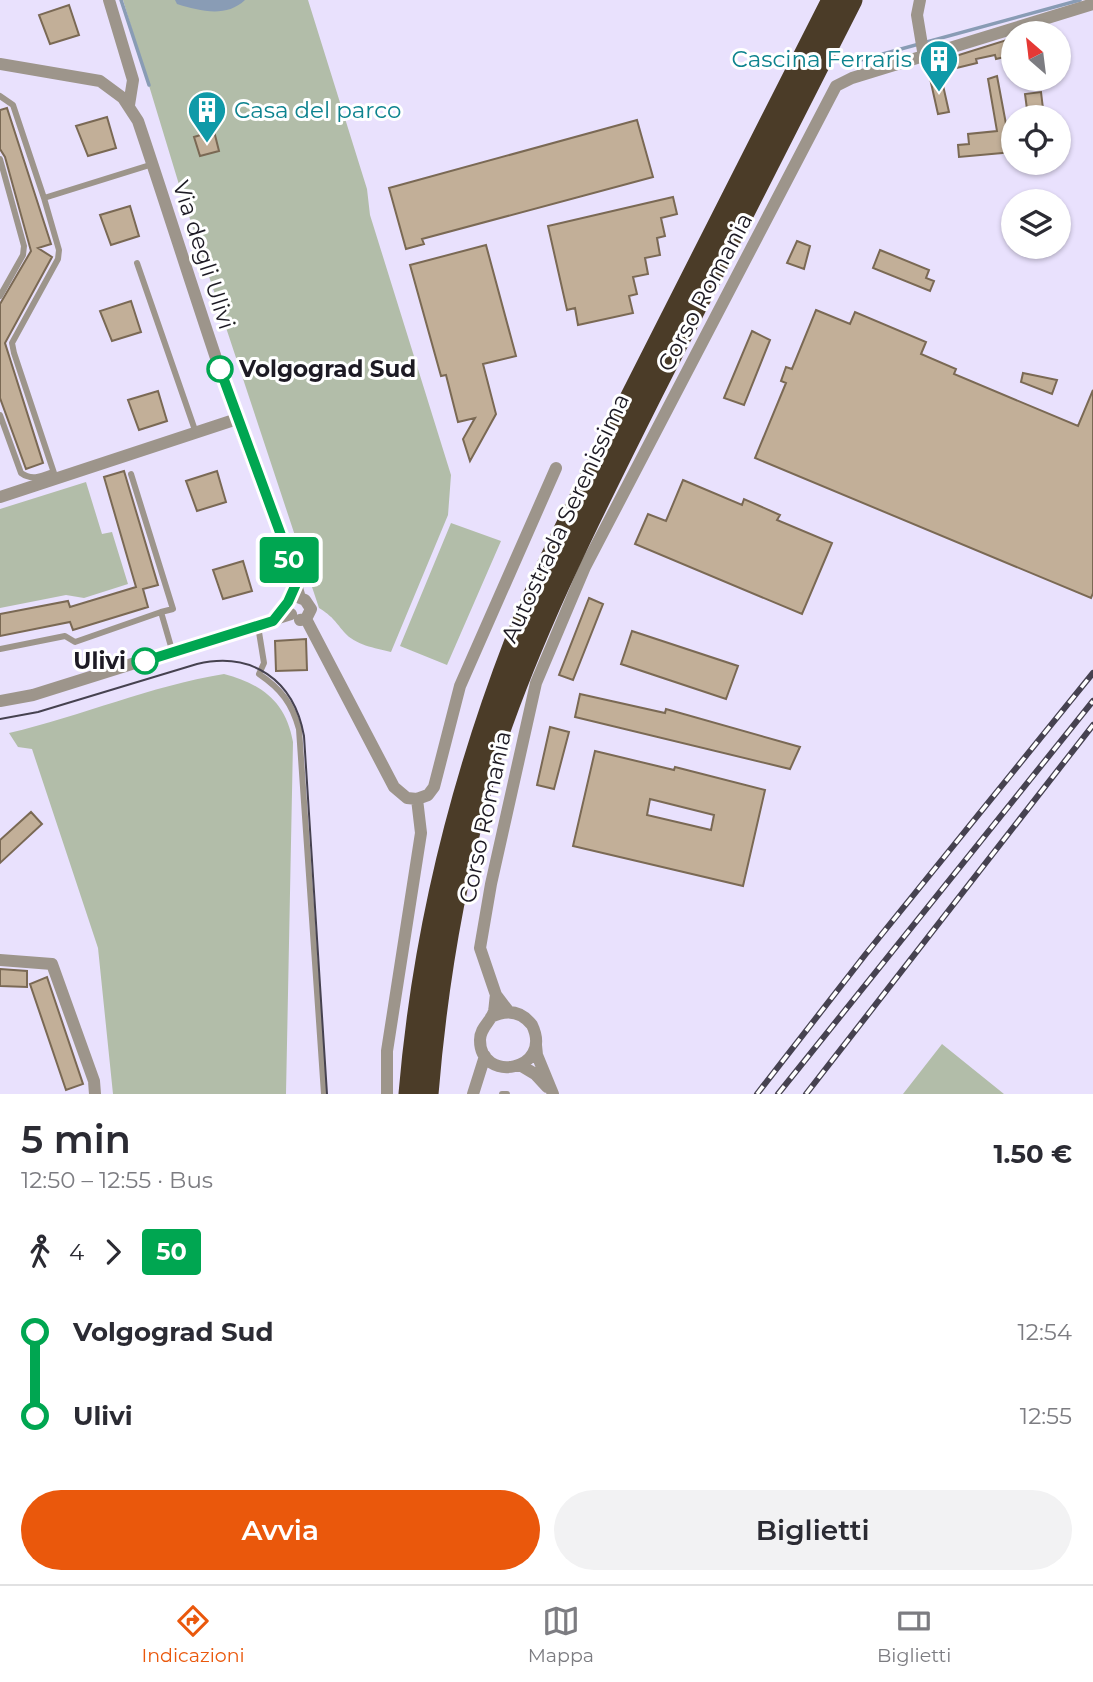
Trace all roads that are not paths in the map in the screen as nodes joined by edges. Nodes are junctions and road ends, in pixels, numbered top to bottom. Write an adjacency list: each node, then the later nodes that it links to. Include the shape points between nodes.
1 (109, 0): 9 (street, Via degli Ulivi, via 133,80)
2 (832, 0): 46 (highway, Autostrada Serenissima, via 585,487 515,641 459,805 422,979)
3 (852, 0): 47 (highway, Autostrada Serenissima, via 566,569 502,723 457,893 440,983)
4 (920, 0): 6 (street, via 917,15)
5 (1093, 4): 6 (street)
6 (924, 57): 34 (street, Corso Romania, via 836,86 585,567 536,683 491,884 480,948)
7 (0, 64): 9 (street, Via degli Ulivi, via 100,81)
8 (0, 96): 12 (lane, via 13,105)
9 (129, 105): 11 (street, Via degli Ulivi)
10 (0, 159): 14 (lane, via 24,246)
11 (153, 164): 12 (lane); 16 (street, Via degli Ulivi)
12 (44, 198): 20 (lane, via 58,259 12,344)
13 (137, 263): 17 (lane)
14 (0, 296)
15 (0, 415): 20 (lane, via 21,473 37,478)
16 (237, 419): 17 (street); 22 (street, Via degli Ulivi)
17 (196, 433): 20 (street)
18 (556, 468): 32 (street, via 460,686 434,787)
19 (131, 474): 24 (lane, via 173,609)
20 (54, 475): 21 (street)
21 (0, 497)
22 (296, 584): 23 (street, Via degli Ulivi); 27 (street)
23 (300, 598): 25 (street, via 291,604); 26 (street, via 311,609)
24 (161, 612): 29 (lane, via 75,642 65,636); 30 (lane)
25 (291, 614): 26 (street); 27 (street)
26 (306, 619): 32 (street, via 394,787 407,798)
27 (273, 621): 28 (street)
28 (258, 626): 30 (street); 44 (lane, via 264,663 259,674 282,692 299,729)
29 (0, 649)
30 (173, 652): 31 (street)
31 (0, 701)
32 (417, 799): 45 (street, via 421,832 387,1051)
33 (0, 960): 43 (street, via 52,964)
34 (496, 995): 35 (street, Corso Romania); 36 (street)
35 (509, 1012): 36 (street); 37 (street, via 532,1024)
36 (491, 1017): 38 (street, via 480,1039)
37 (536, 1044): 39 (street); 42 (street)
38 (485, 1056): 40 (street); 41 (street)
39 (520, 1065): 40 (street); 42 (street)
40 (501, 1067): 41 (street)
41 (473, 1093)
42 (553, 1093)
43 (95, 1094)
44 (324, 1094)
45 (387, 1094)
46 (409, 1094)
47 (428, 1094)

